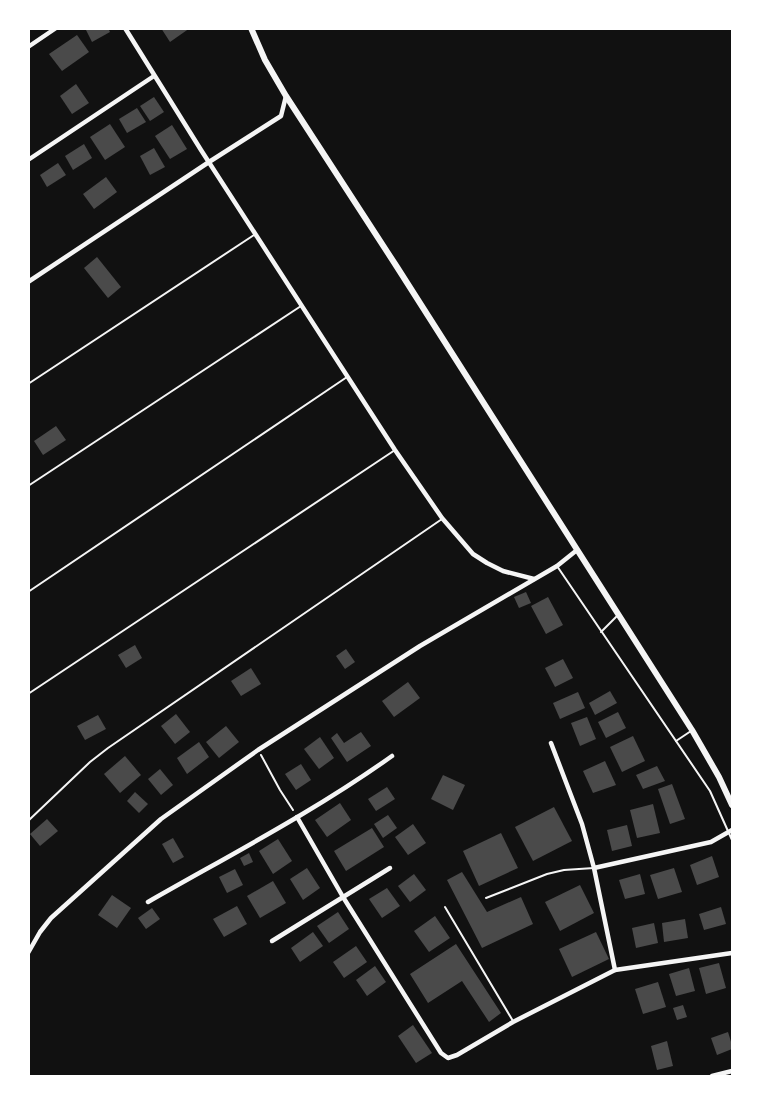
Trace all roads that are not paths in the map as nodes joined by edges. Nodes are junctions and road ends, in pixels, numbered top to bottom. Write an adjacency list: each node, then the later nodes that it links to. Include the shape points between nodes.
1 (56, 28): 4 (street)
2 (125, 28): 5 (street)
3 (251, 28): 6 (street)
4 (28, 47)
5 (154, 76): 7 (street); 8 (street)
6 (286, 96): 8 (street, via 281,116); 17 (street)
7 (28, 160)
8 (209, 162): 9 (street); 10 (street)
9 (256, 233): 11 (street); 13 (lane)
10 (28, 282)
11 (302, 306): 12 (street); 15 (lane)
12 (348, 376): 14 (street); 20 (lane)
13 (28, 384)
14 (395, 450): 16 (street); 23 (lane)
15 (28, 486)
16 (442, 518): 19 (street, via 473,554 502,571); 30 (lane, via 108,748)
17 (577, 550): 18 (street); 21 (street)
18 (557, 566): 19 (street); 22 (lane)
19 (534, 579): 40 (street, via 420,646 258,750 161,819 51,918)
20 (28, 592)
21 (618, 615): 22 (lane); 24 (street)
22 (601, 632): 25 (lane)
23 (28, 694)
24 (692, 730): 25 (lane); 28 (street)
25 (676, 741): 31 (lane)
26 (551, 744): 34 (street, via 582,824)
27 (392, 756): 29 (street)
28 (732, 805)
29 (297, 817): 35 (street); 37 (street)
30 (28, 821)
31 (731, 831): 32 (lane); 34 (street, via 711,842)
32 (732, 840)
33 (390, 868): 35 (street)
34 (594, 868): 36 (lane, via 547,874); 42 (street)
35 (343, 897): 39 (street); 43 (street, via 441,1053 448,1058 457,1055)
36 (486, 898)
37 (148, 902)
38 (445, 908): 43 (lane)
39 (272, 941)
40 (28, 953)
41 (732, 953): 42 (street)
42 (615, 970): 43 (street)
43 (513, 1022)
44 (732, 1071): 45 (street)
45 (712, 1077)

